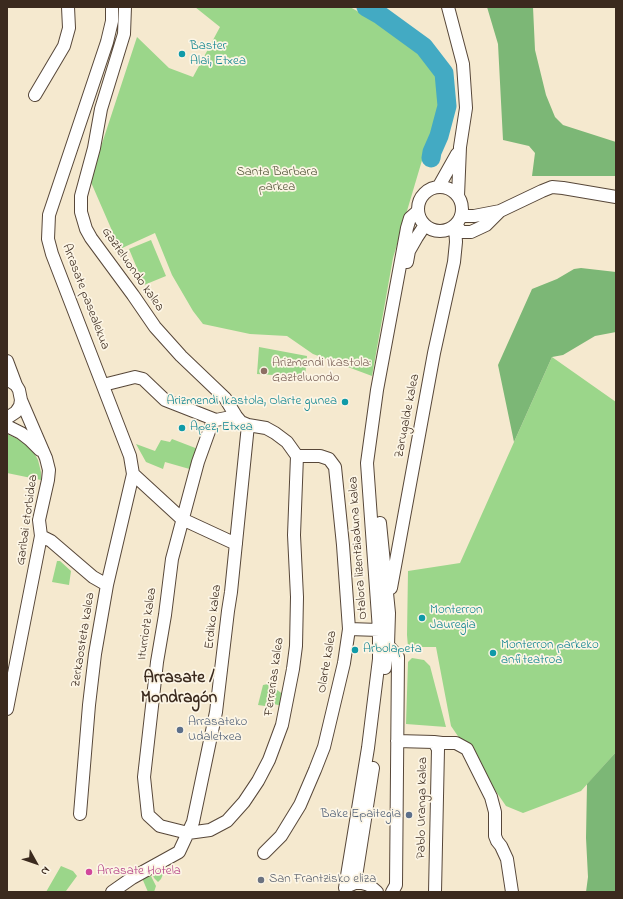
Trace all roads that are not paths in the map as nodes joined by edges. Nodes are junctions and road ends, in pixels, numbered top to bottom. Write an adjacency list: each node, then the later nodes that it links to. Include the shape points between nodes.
1 (68, 7): 5 (street, via 69,28 64,46)
2 (112, 7): 15 (street, Arrasate pasealekua, via 107,42 49,215 48,239)
3 (125, 7): 17 (street, Gazteluondo kalea, via 124,34 101,109 81,196 81,212 91,238 155,327 225,398)
4 (448, 7): 6 (street, via 463,64 466,108)
5 (36, 95)
6 (460, 147): 7 (street); 8 (street)
7 (439, 186): 8 (street, via 450,189); 10 (street, via 423,194)
8 (458, 196): 11 (street, via 462,206)
9 (616, 197): 11 (street, via 552,188 500,210 486,224 471,232 461,232)
10 (418, 211): 12 (street); 31 (street, Otalora lizentziaduna kalea, via 410,218 406,228 377,390 367,463)
11 (457, 222): 12 (street, via 450,229 440,231); 29 (street, Zarugalde kalea, via 454,262 391,579)
12 (425, 225): 29 (street, Otalora lizentziaduna kalea, via 409,251 374,462)
13 (7, 361): 14 (street, Garibai etorbidea)
14 (12, 382): 16 (street, Garibai etorbidea, via 19,390)
15 (103, 385): 19 (street, via 135,377 143,379 165,400); 24 (street, Arrasate pasealekua, via 130,456)
16 (21, 400): 18 (street, via 16,412); 22 (street, Garibai etorbidea)
17 (236, 416): 19 (street); 20 (street, Gazteluondo kalea)
18 (7, 418)
19 (216, 420): 25 (street, Iturriotz kalea, via 204,441)
20 (248, 425): 23 (street, Gazteluondo kalea, via 266,428 275,433 287,442); 27 (street, Erdiko kalea)
21 (7, 426): 22 (street, Garibai etorbidea, via 26,436)
22 (43, 452): 26 (street, Garibai etorbidea, via 49,470 39,520)
23 (297, 456): 30 (street, Olarte kalea, via 320,456 329,459 335,467); 37 (street, Ferrerias kalea, via 294,510 296,646 282,725 269,760 244,802 219,826)
24 (133, 474): 25 (street); 28 (street, Zerkaosteta kalea)
25 (182, 519): 27 (street); 37 (street, Iturriotz kalea, via 169,577 144,777 148,815 160,826)
26 (41, 536): 28 (street); 33 (street, Garibai etorbidea)
27 (236, 544): 37 (street, Erdiko kalea, via 215,720 193,822)
28 (107, 585): 36 (street, Zerkaosteta kalea, via 91,680)
29 (388, 613): 32 (street, Otalora lizentziaduna kalea)
30 (349, 629): 31 (street); 38 (street, Olarte kalea, via 339,688 324,747 300,806 281,836)
31 (379, 630): 39 (street, Otalora lizentziaduna kalea, via 369,739)
32 (388, 645): 34 (street, via 398,657); 39 (street, Otalora lizentziaduna kalea, via 373,765)
33 (7, 709)
34 (397, 741): 35 (street, Pablo Uranga kalea); 42 (street, via 396,885)
35 (434, 742): 43 (street, Pablo Uranga kalea, via 438,749); 44 (street, via 456,743 467,749 491,797 495,812 495,836 507,858)
36 (80, 814)
37 (188, 833): 40 (street, Erdiko kalea, via 179,852)
38 (264, 853)
39 (347, 888): 41 (street, via 362,883)
40 (112, 892)
41 (377, 892)
42 (392, 892)
43 (435, 892)
44 (512, 892)

